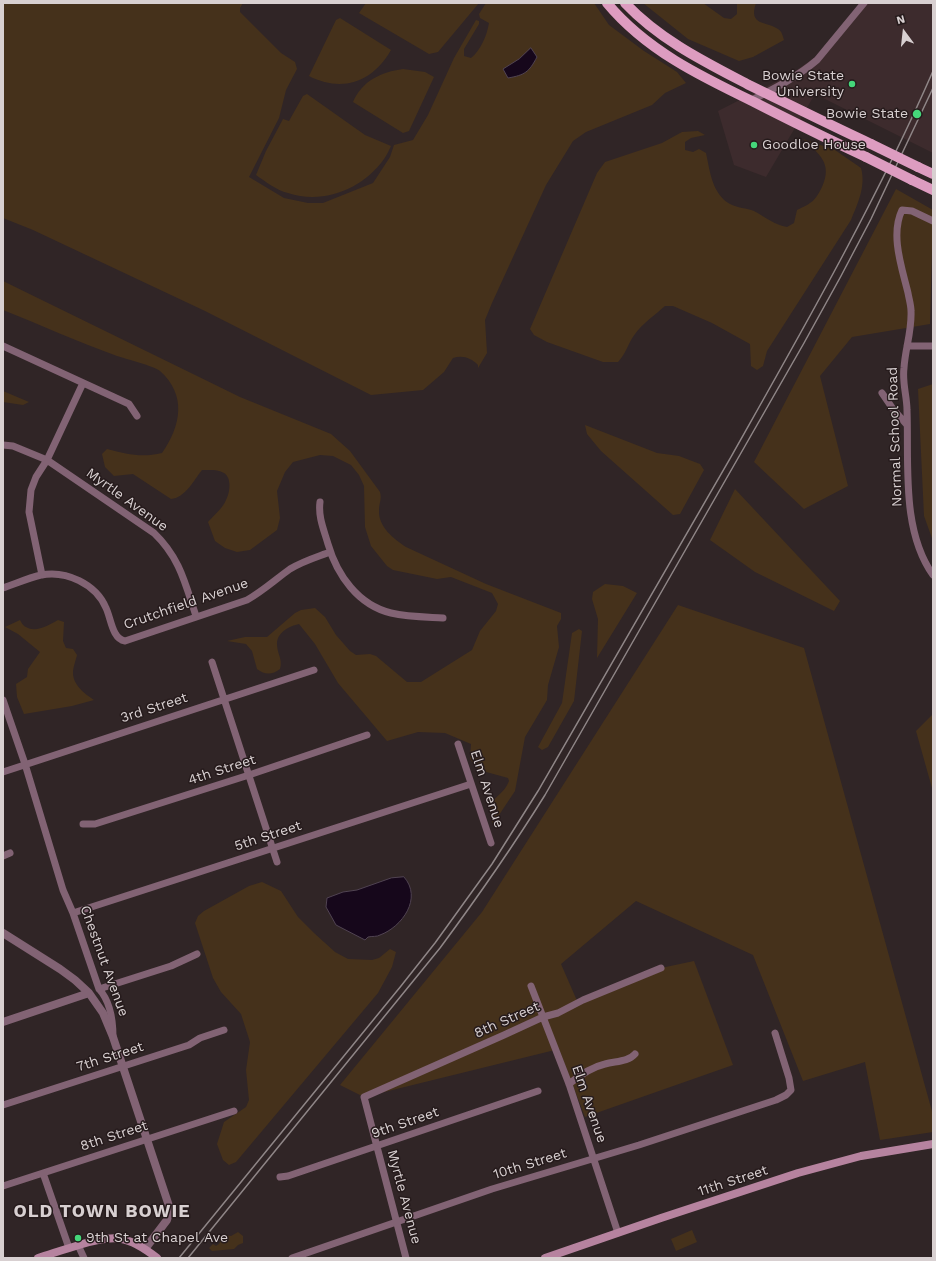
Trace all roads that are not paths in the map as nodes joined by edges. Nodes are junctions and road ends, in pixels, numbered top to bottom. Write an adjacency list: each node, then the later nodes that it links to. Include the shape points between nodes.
1 (607, 3): 5 (main road, via 652,46 692,72)
2 (625, 3): 4 (main road, via 652,27 694,56)
3 (864, 3): 4 (street, via 817,60 798,75)
4 (766, 93): 5 (street); 6 (main road, bridge)
5 (750, 101): 7 (main road, bridge)
6 (933, 174)
7 (933, 190)
8 (933, 221): 10 (street, Normal School Road, via 912,211 902,210 898,222 898,248 911,310)
9 (3, 346): 12 (street)
10 (907, 346): 11 (street); 15 (street, Normal School Road, via 903,370)
11 (933, 346)
12 (83, 383): 14 (street, via 129,404); 17 (street)
13 (882, 394): 15 (street)
14 (137, 416)
15 (907, 424): 21 (street, Normal School Road, via 910,510 916,538 926,566)
16 (3, 445): 17 (street, Myrtle Avenue)
17 (47, 460): 20 (street, via 31,490 29,512); 23 (street, Myrtle Avenue, via 139,521 165,544 180,568)
18 (320, 502): 19 (street, via 319,513)
19 (330, 552): 23 (street, Crutchfield Avenue, via 303,562 247,600); 24 (street, via 344,580 367,602 391,613)
20 (42, 575): 22 (street, Crutchfield Avenue); 25 (street, Crutchfield Avenue, via 72,578 93,590 106,607)
21 (933, 575)
22 (3, 588)
23 (196, 616): 25 (street, Crutchfield Avenue, via 125,641)
24 (443, 618)
25 (120, 640): 26 (street)
26 (116, 647)
27 (212, 662): 29 (street)
28 (314, 670): 29 (street, 3rd Street)
29 (224, 698): 33 (street, 3rd Street); 35 (street)
30 (3, 700): 33 (street, Chestnut Avenue)
31 (367, 736): 35 (street, 4th Street)
32 (458, 744): 36 (street, Elm Avenue)
33 (25, 764): 34 (street, 3rd Street); 43 (street, Chestnut Avenue, via 63,890)
34 (3, 772)
35 (249, 775): 37 (street, 4th Street, via 95,824); 39 (street)
36 (471, 784): 38 (street, Elm Avenue); 39 (street, 5th Street)
37 (83, 824)
38 (491, 842)
39 (273, 849): 42 (street); 43 (street, 5th Street)
40 (10, 853): 41 (street)
41 (3, 856)
42 (277, 862)
43 (73, 913): 48 (street, Chestnut Avenue)
44 (5, 936): 49 (street, via 64,972)
45 (198, 954): 48 (street, via 171,966)
46 (662, 968): 50 (street, 8th Street, via 583,1000 571,1008)
47 (531, 986): 50 (street, Elm Avenue)
48 (99, 989): 54 (street, Chestnut Avenue, via 104,994 113,1020)
49 (89, 993): 51 (street); 54 (street, via 103,1013)
50 (543, 1017): 57 (street, Elm Avenue); 59 (street, 8th Street)
51 (3, 1022)
52 (224, 1030): 56 (street, 7th Street, via 200,1038 189,1045)
53 (775, 1033): 65 (street, 10th Street, via 789,1078 791,1090 786,1095)
54 (113, 1037): 56 (street, Chestnut Avenue)
55 (635, 1054): 57 (street, via 631,1058 588,1071)
56 (123, 1066): 60 (street, 7th Street); 62 (street, Chestnut Avenue)
57 (569, 1084): 65 (street, Elm Avenue)
58 (538, 1091): 64 (street, 9th Street)
59 (364, 1097): 64 (street, Myrtle Avenue)
60 (3, 1105)
61 (234, 1111): 62 (street, 8th Street)
62 (147, 1138): 66 (street, 8th Street); 73 (street, Chestnut Avenue, via 170,1213 166,1223)
63 (933, 1144): 70 (main road, 11th Street, via 861,1156 824,1166)
64 (376, 1146): 67 (street, 9th Street); 69 (street, Myrtle Avenue)
65 (594, 1159): 69 (street, 10th Street, via 492,1189); 70 (street, Elm Avenue)
66 (43, 1173): 68 (street, 8th Street); 72 (street)
67 (280, 1177)
68 (3, 1186)
69 (396, 1223): 77 (street, 10th Street); 78 (street, Myrtle Avenue)
70 (618, 1233): 79 (main road, 11th Street)
71 (78, 1245): 72 (main road); 73 (main road, via 114,1237 133,1242); 75 (street)
72 (69, 1248): 74 (main road)
73 (145, 1249): 76 (main road)
74 (38, 1258)
75 (84, 1258)
76 (157, 1258)
77 (292, 1258)
78 (406, 1258)
79 (545, 1258)

